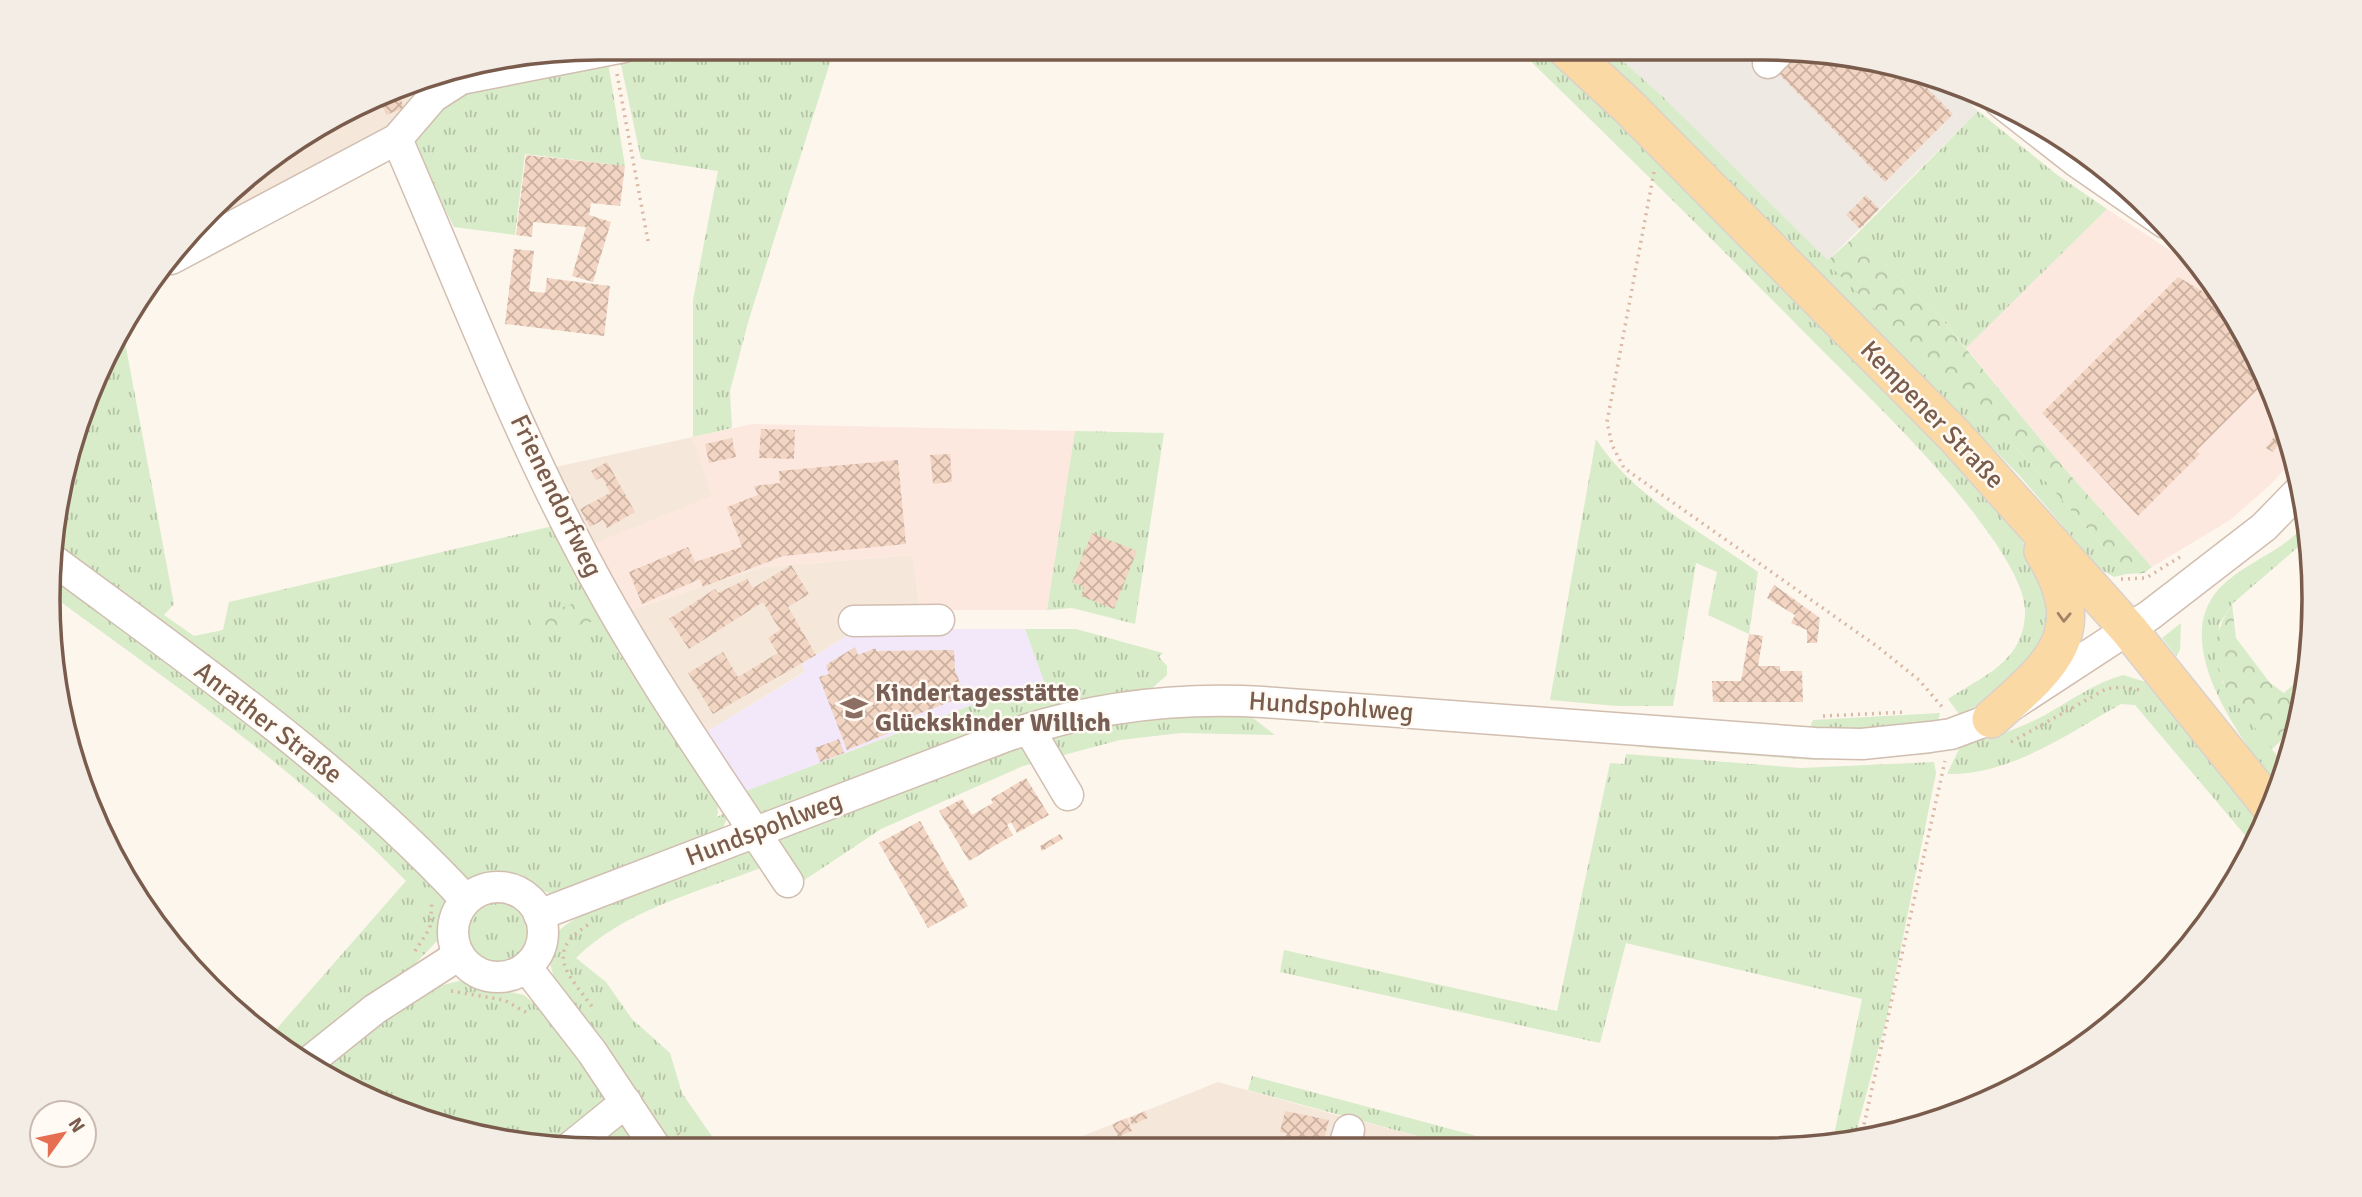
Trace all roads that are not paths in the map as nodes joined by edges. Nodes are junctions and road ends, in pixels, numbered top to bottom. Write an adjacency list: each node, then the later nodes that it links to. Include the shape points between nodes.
1 (1578, 60): 7 (main road, Kempener Straße)
2 (526, 64): 3 (street, via 461,79 433,97)
3 (397, 139): 6 (street); 17 (street, Frienendorfweg, via 539,466 585,560)
4 (2057, 147): 5 (street)
5 (2103, 180)
6 (186, 251)
7 (1955, 436): 12 (main road, Kempener Straße); 14 (main road, one-way to 14, via 2036,540 2064,594 2065,627 2058,653)
8 (2293, 497): 12 (street, Hundspohlweg, via 2264,527)
9 (61, 566): 19 (street, Anrather Straße, via 293,739 397,830)
10 (939, 620): 11 (street)
11 (854, 621)
12 (2129, 630): 14 (street, Hundspohlweg); 16 (main road, Kempener Straße)
13 (1029, 729): 14 (street, Hundspohlweg, via 1132,705 1223,700 1944,749); 15 (street); 17 (street, Hundspohlweg)
14 (1997, 731)
15 (1068, 795)
16 (2264, 798)
17 (755, 832): 18 (street, Frienendorfweg); 20 (street, Hundspohlweg)
18 (788, 881)
19 (466, 900): 20 (street, via 492,887 506,888 525,897); 21 (street, via 453,926)
20 (539, 915): 22 (street, via 542,942)
21 (447, 962): 22 (street, via 503,977); 23 (street, via 375,1009)
22 (527, 968): 24 (street)
23 (315, 1057)
24 (626, 1102): 25 (street); 26 (street)
25 (583, 1137)
26 (649, 1138)

